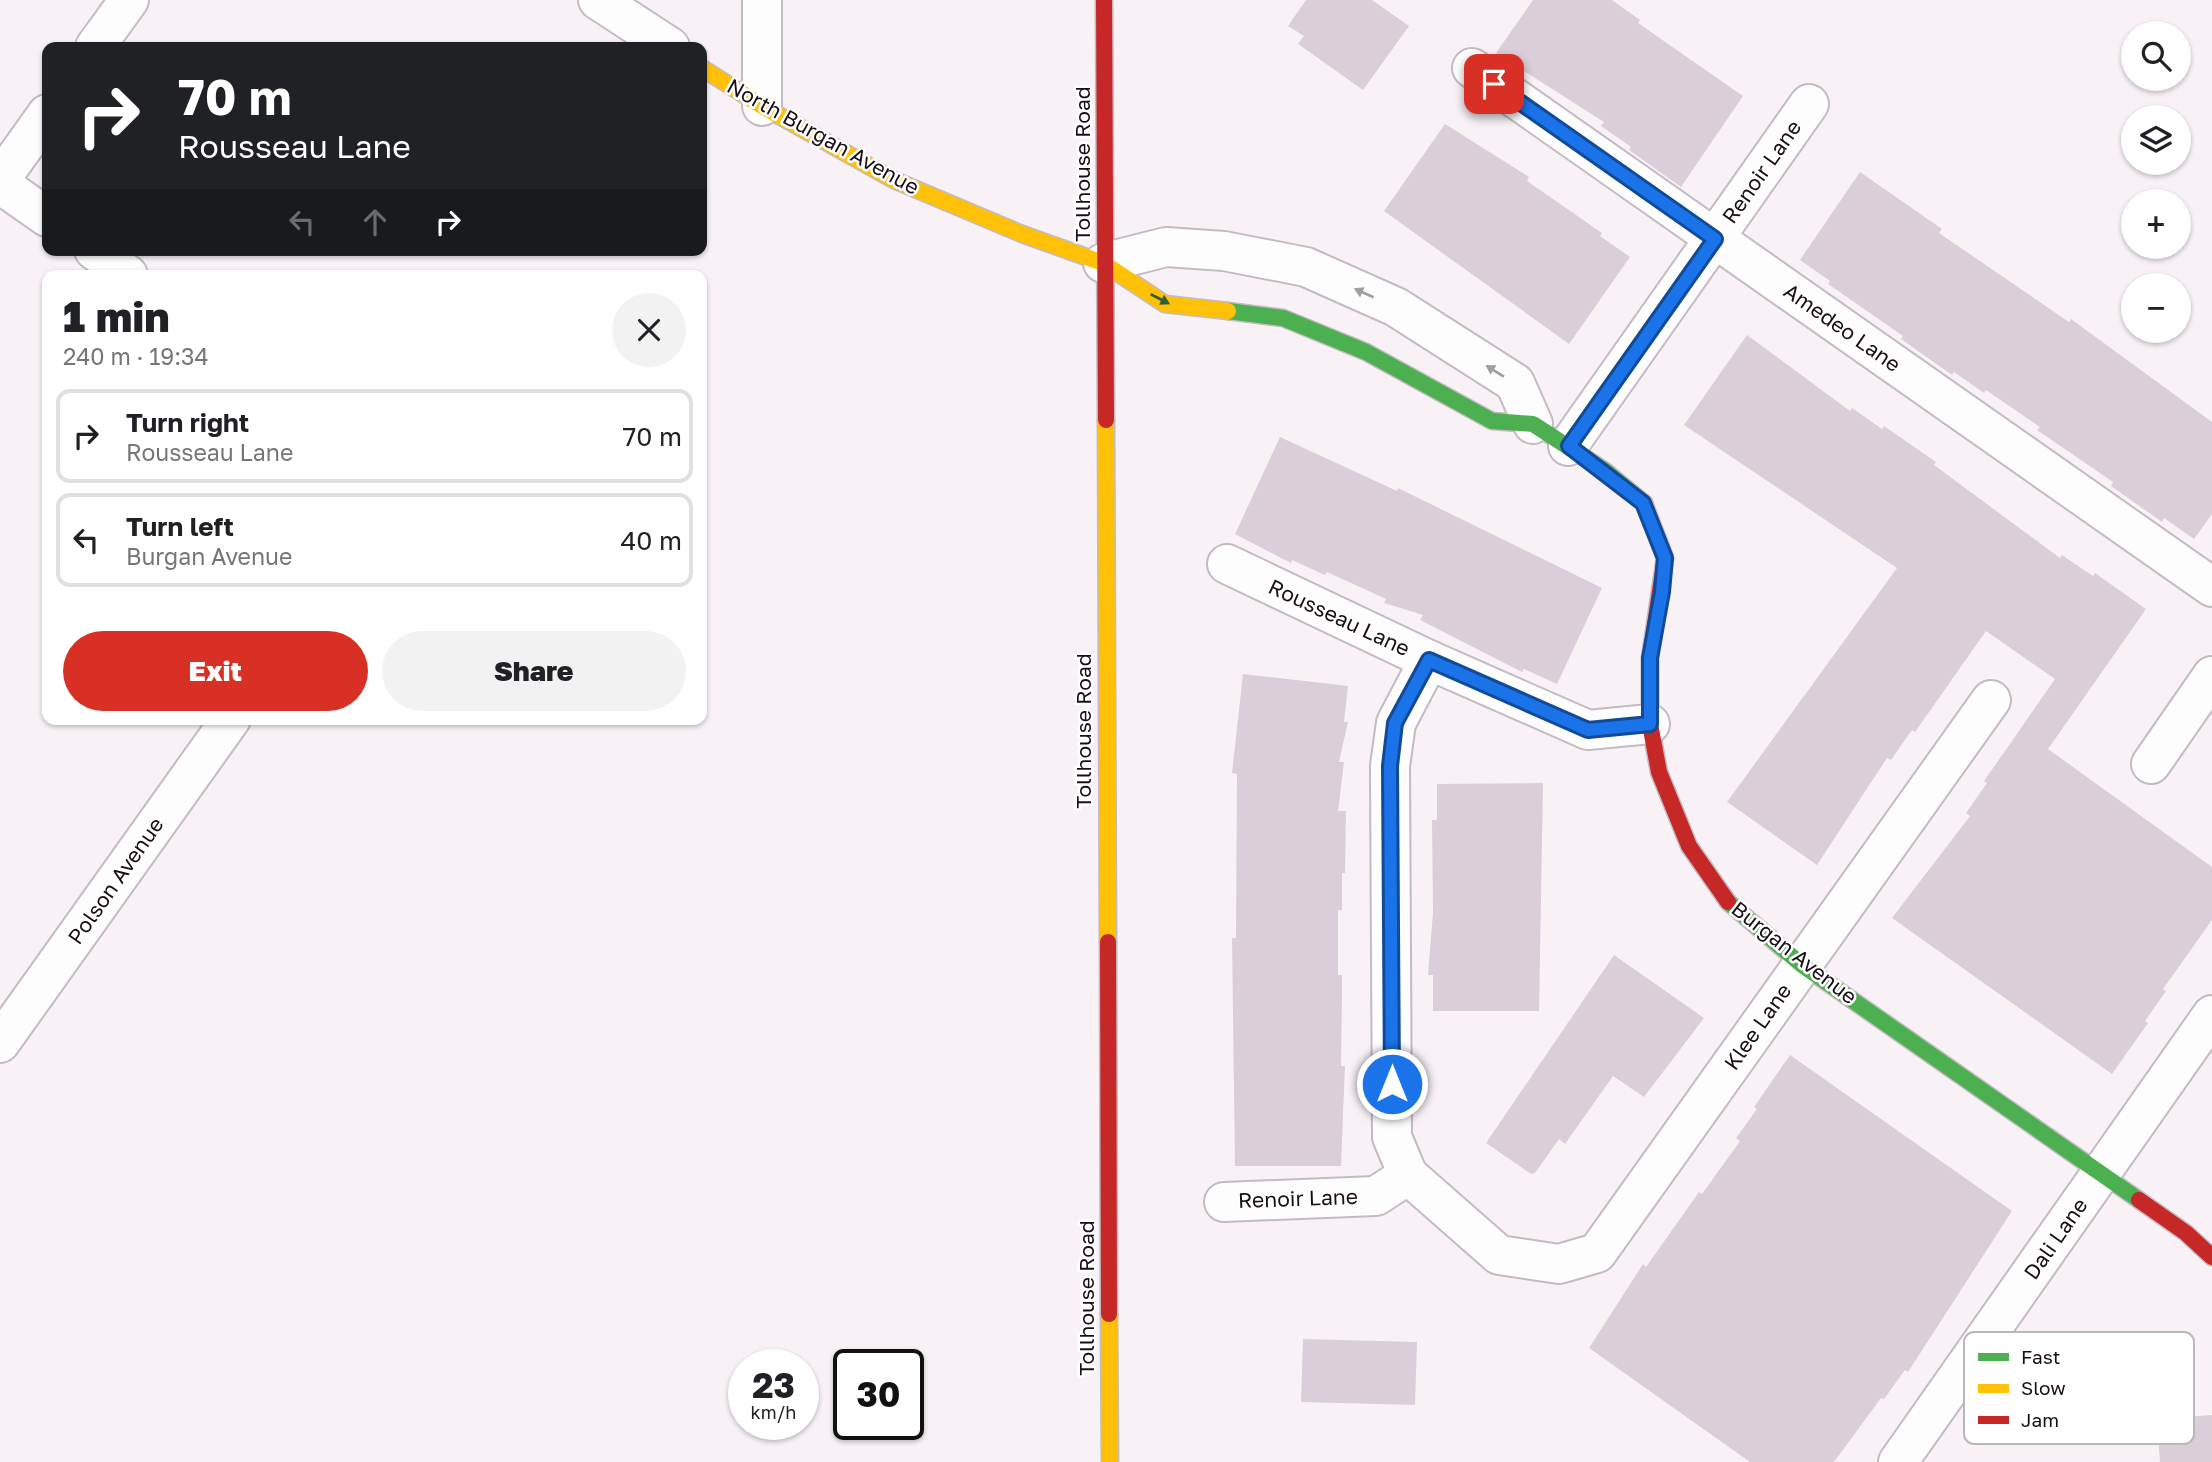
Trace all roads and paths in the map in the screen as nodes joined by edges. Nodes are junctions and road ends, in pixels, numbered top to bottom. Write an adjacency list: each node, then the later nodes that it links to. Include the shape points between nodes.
1 (129, 0): 5 (street)
2 (598, 0): 6 (street)
3 (762, 0): 10 (street)
4 (1104, 0): 16 (street, Tollhouse Road)
5 (99, 42)
6 (662, 42)
7 (1472, 68): 14 (street, Amedeo Lane)
8 (707, 71): 10 (street, North Burgan Avenue)
9 (1809, 104): 14 (street, Renoir Lane)
10 (761, 106): 16 (street, North Burgan Avenue, via 894,180)
11 (42, 121): 12 (street)
12 (0, 182): 13 (street)
13 (42, 213)
14 (1715, 239): 21 (street, Renoir Lane); 23 (street, Amedeo Lane)
15 (102, 256): 17 (street)
16 (1103, 263): 18 (street, one-way to 16, via 1396,307 1306,267 1238,253 1166,247); 19 (street, Burgan Avenue, one-way to 19, via 1165,304 1283,318); 39 (street, Tollhouse Road)
17 (121, 270)
18 (1424, 326): 19 (street); 20 (street, one-way to 18, via 1515,383)
19 (1398, 369): 20 (street, Burgan Avenue, via 1492,421)
20 (1533, 424): 21 (street, Burgan Avenue)
21 (1569, 446): 27 (street, Burgan Avenue, via 1643,503 1665,558 1650,658)
22 (1227, 564): 24 (street, Rousseau Lane)
23 (2212, 587)
24 (1429, 660): 27 (street, Rousseau Lane, via 1588,730); 34 (street, via 1395,723 1390,766 1392,1137)
25 (2212, 676): 29 (street)
26 (1991, 700): 30 (street, Klee Lane)
27 (1650, 724): 30 (street, Burgan Avenue, via 1659,772 1689,846 1723,898)
28 (227, 725): 32 (street, Polson Avenue)
29 (2151, 764)
30 (1802, 965): 33 (street, Burgan Avenue); 34 (street, Klee Lane, via 1597,1253 1559,1264 1499,1255)
31 (2212, 1015): 33 (street, Dali Lane)
32 (0, 1043)
33 (2102, 1173): 36 (street, Burgan Avenue); 37 (street, Dali Lane)
34 (1408, 1175): 35 (street, Renoir Lane, via 1376,1196)
35 (1224, 1202)
36 (2212, 1257)
37 (1990, 1332)
38 (1964, 1368): 40 (street, Dali Lane)
39 (1110, 1462)
40 (1898, 1462)

